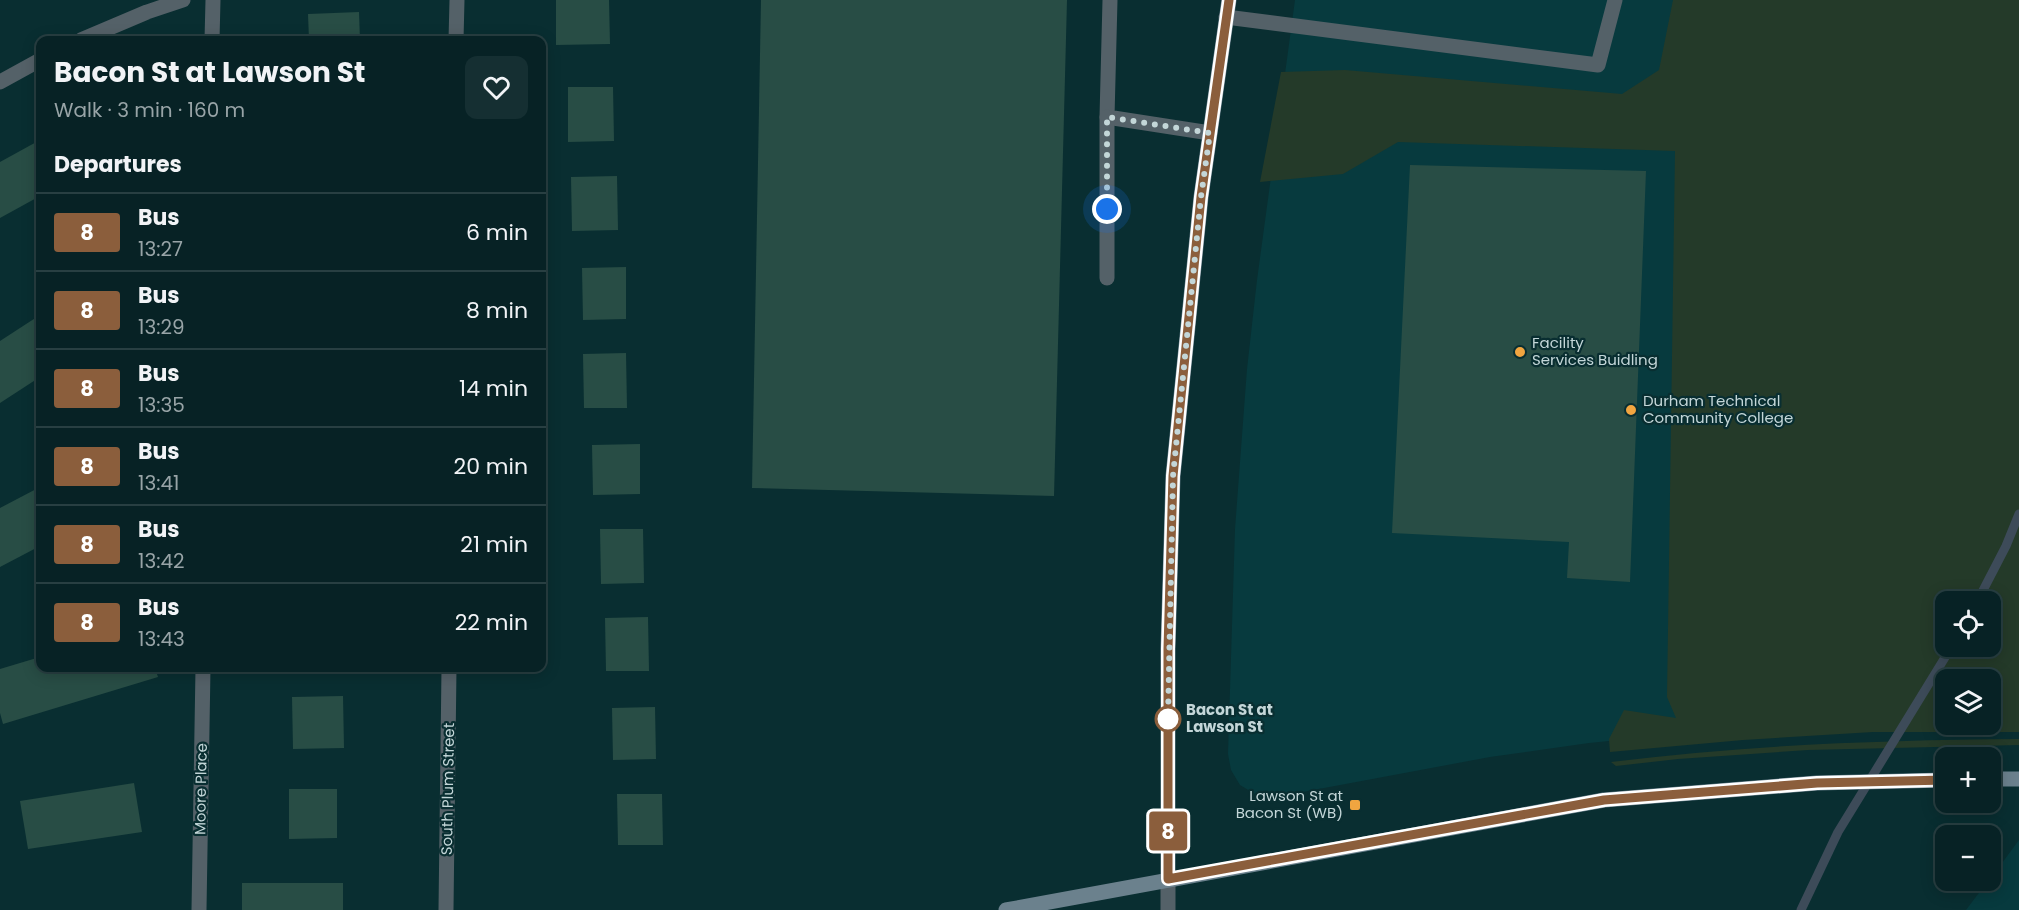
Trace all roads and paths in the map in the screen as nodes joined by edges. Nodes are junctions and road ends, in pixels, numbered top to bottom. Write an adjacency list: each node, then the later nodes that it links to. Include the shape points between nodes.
1 (183, 0): 8 (street)
2 (213, 0): 9 (street)
3 (457, 0): 10 (street)
4 (1110, 0): 13 (street)
5 (1228, 0): 7 (street)
6 (1615, 0): 7 (street, via 1598,65)
7 (1226, 17): 14 (street)
8 (90, 36)
9 (212, 36)
10 (456, 36)
11 (36, 62): 12 (street)
12 (0, 82)
13 (1107, 117): 14 (street); 15 (street)
14 (1210, 133): 21 (street, via 1173,476)
15 (1107, 278)
16 (203, 672): 22 (street, Moore Place)
17 (449, 672): 23 (street, South Plum Street)
18 (2001, 779): 19 (street)
19 (2019, 779)
20 (1935, 780): 21 (street, via 1817,783 1604,800)
21 (1168, 879): 24 (street); 25 (street)
22 (199, 910)
23 (446, 910)
24 (1006, 910)
25 (1168, 910)

